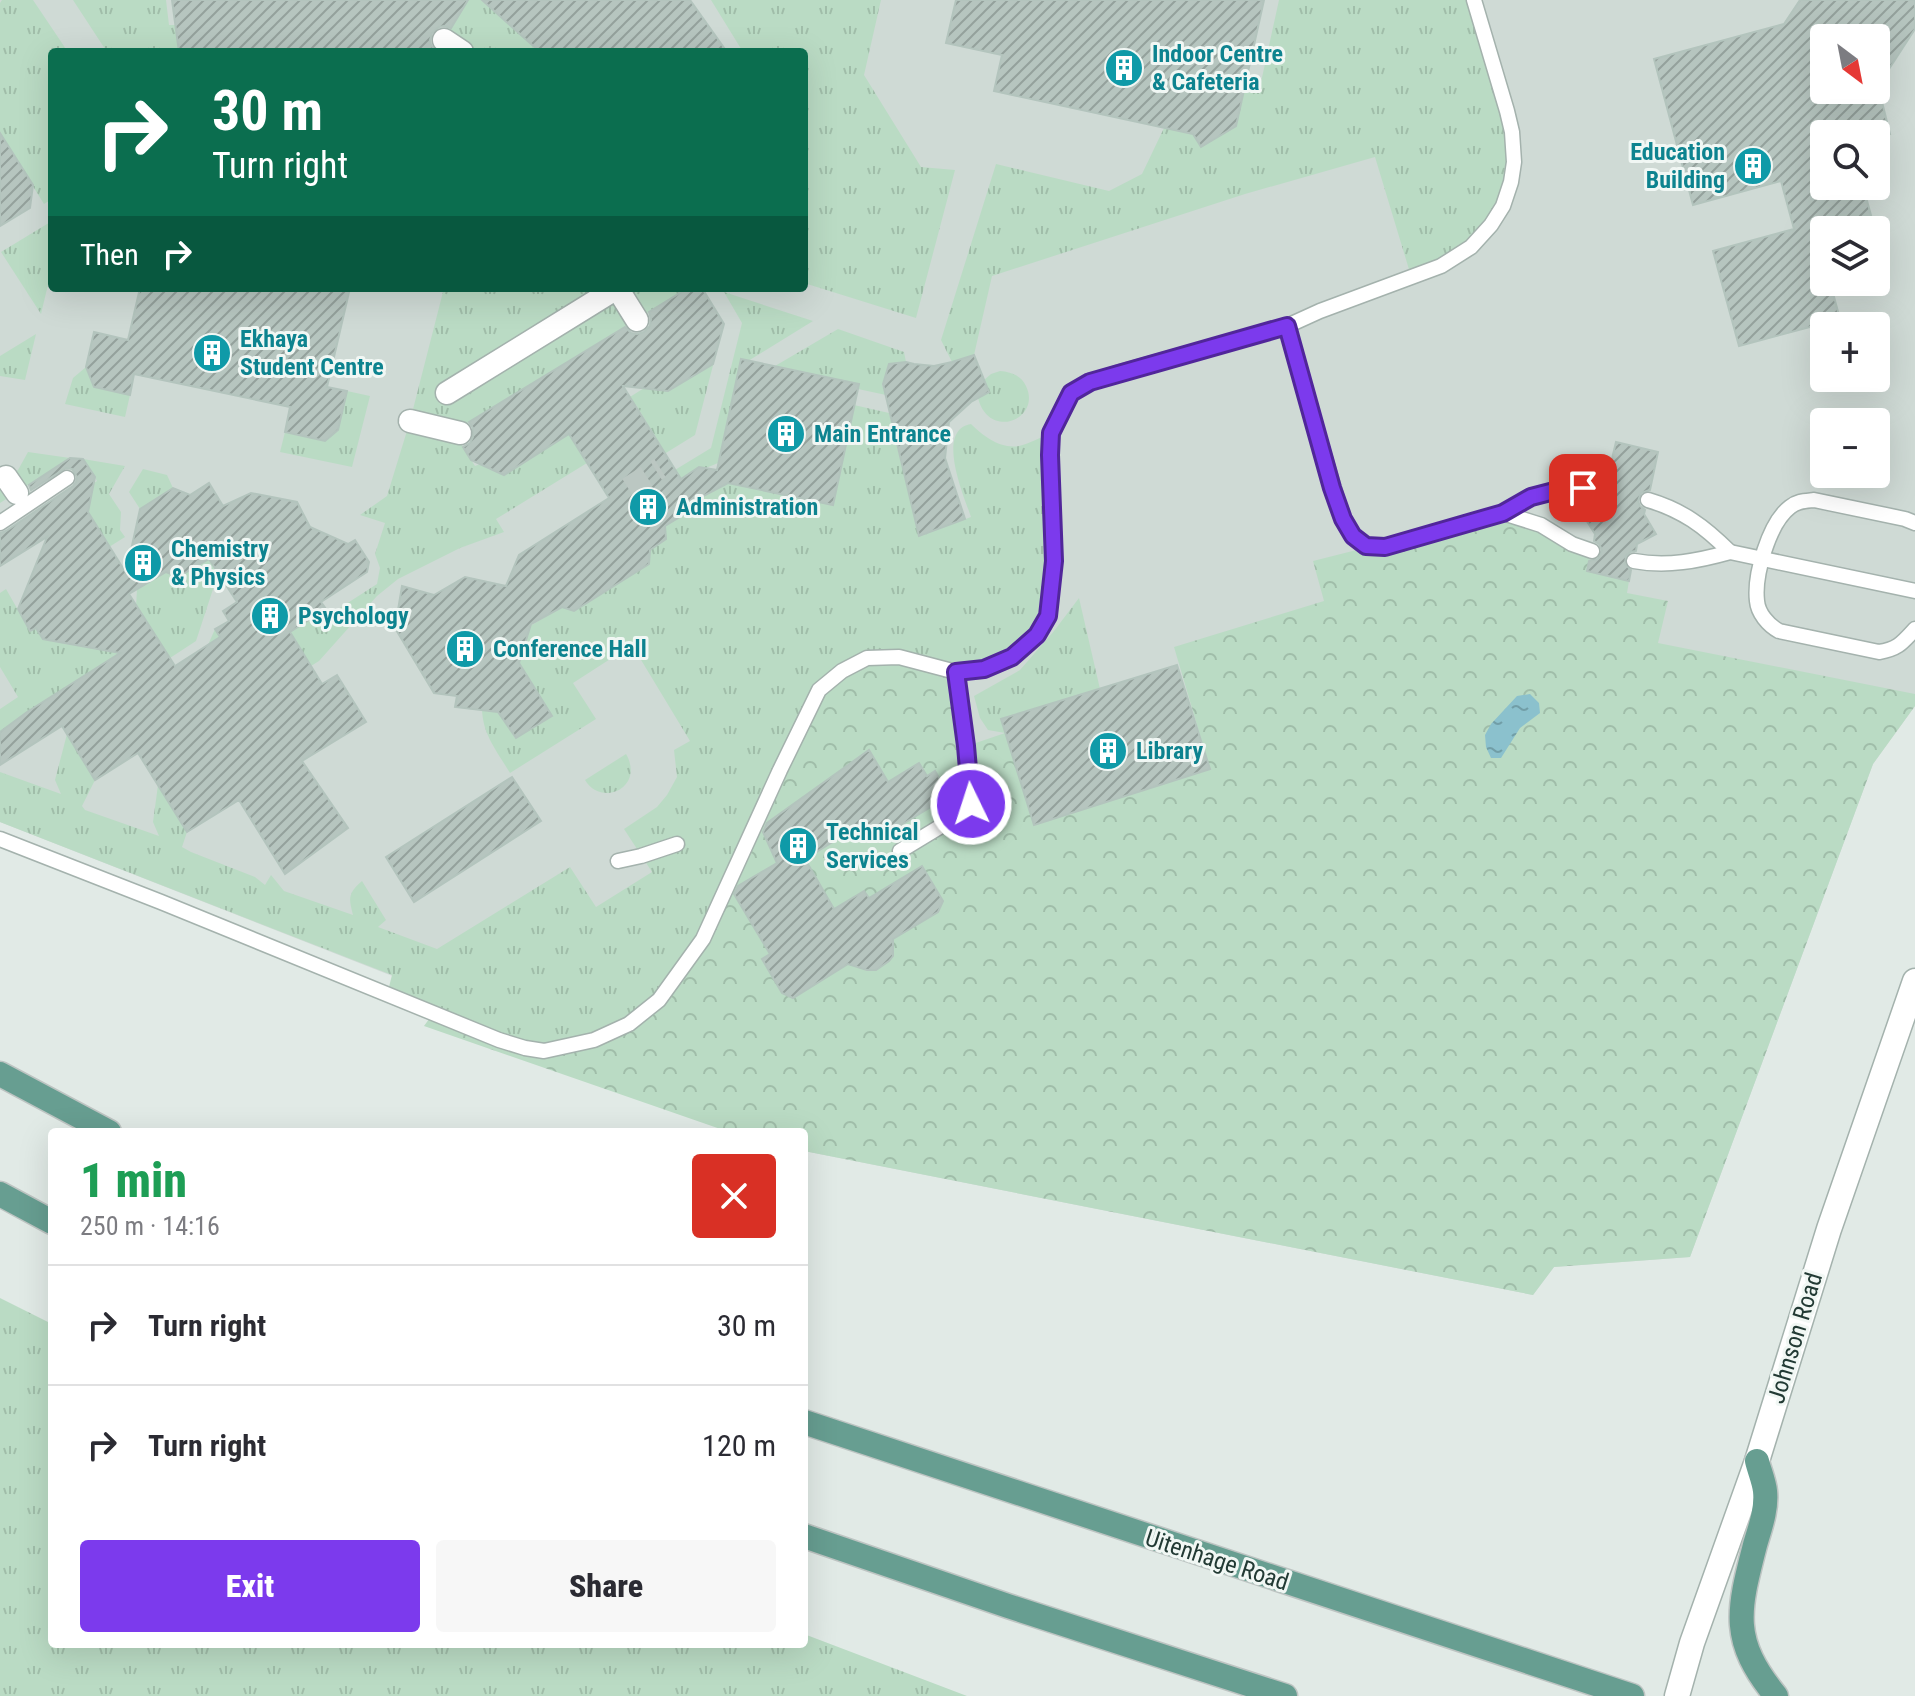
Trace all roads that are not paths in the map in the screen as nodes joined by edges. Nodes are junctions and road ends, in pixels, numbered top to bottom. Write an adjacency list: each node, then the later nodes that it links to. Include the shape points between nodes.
1 (1474, 0): 5 (lane, via 1512,132 1514,162 1503,206 1471,247 1455,258)
2 (611, 292): 6 (street)
3 (620, 292): 4 (street)
4 (637, 320)
5 (1287, 326): 12 (lane, via 1332,488 1353,536 1366,546 1385,547); 21 (lane, via 1117,373 1071,393 1051,433 1054,561 1048,616 1037,635 1012,657 984,669)
6 (447, 393)
7 (410, 421): 8 (street)
8 (460, 433)
9 (67, 478): 13 (lane)
10 (1605, 490): 12 (lane, via 1558,490)
11 (1648, 500): 16 (lane, via 1671,507 1709,531)
12 (1503, 513): 15 (lane)
13 (0, 523)
14 (1915, 523): 17 (lane, via 1800,501 1771,530)
15 (1592, 551)
16 (1730, 552): 17 (lane); 18 (lane, via 1669,564)
17 (1763, 559): 19 (lane); 20 (lane, via 1757,603 1779,631 1879,652 1900,645)
18 (1634, 561)
19 (1915, 591)
20 (1915, 629)
21 (956, 672): 22 (lane, via 899,657 867,658 819,690 703,939 683,969 659,1000 629,1024 594,1040 544,1051 499,1040); 24 (lane, via 971,804)
22 (0, 839)
23 (677, 844): 25 (lane)
24 (900, 851)
25 (618, 861)
26 (1915, 981): 32 (street, Johnson Road, via 1829,1229)
27 (0, 1074): 28 (main road)
28 (101, 1128)
29 (0, 1194): 30 (main road)
30 (48, 1220)
31 (808, 1423): 35 (main road, Uitenhage Road)
32 (1757, 1461): 36 (street, Johnson Road); 37 (main road, via 1765,1491 1763,1517 1741,1611 1742,1636)
33 (808, 1537): 34 (main road)
34 (1285, 1696)
35 (1632, 1696)
36 (1677, 1696)
37 (1776, 1696)

